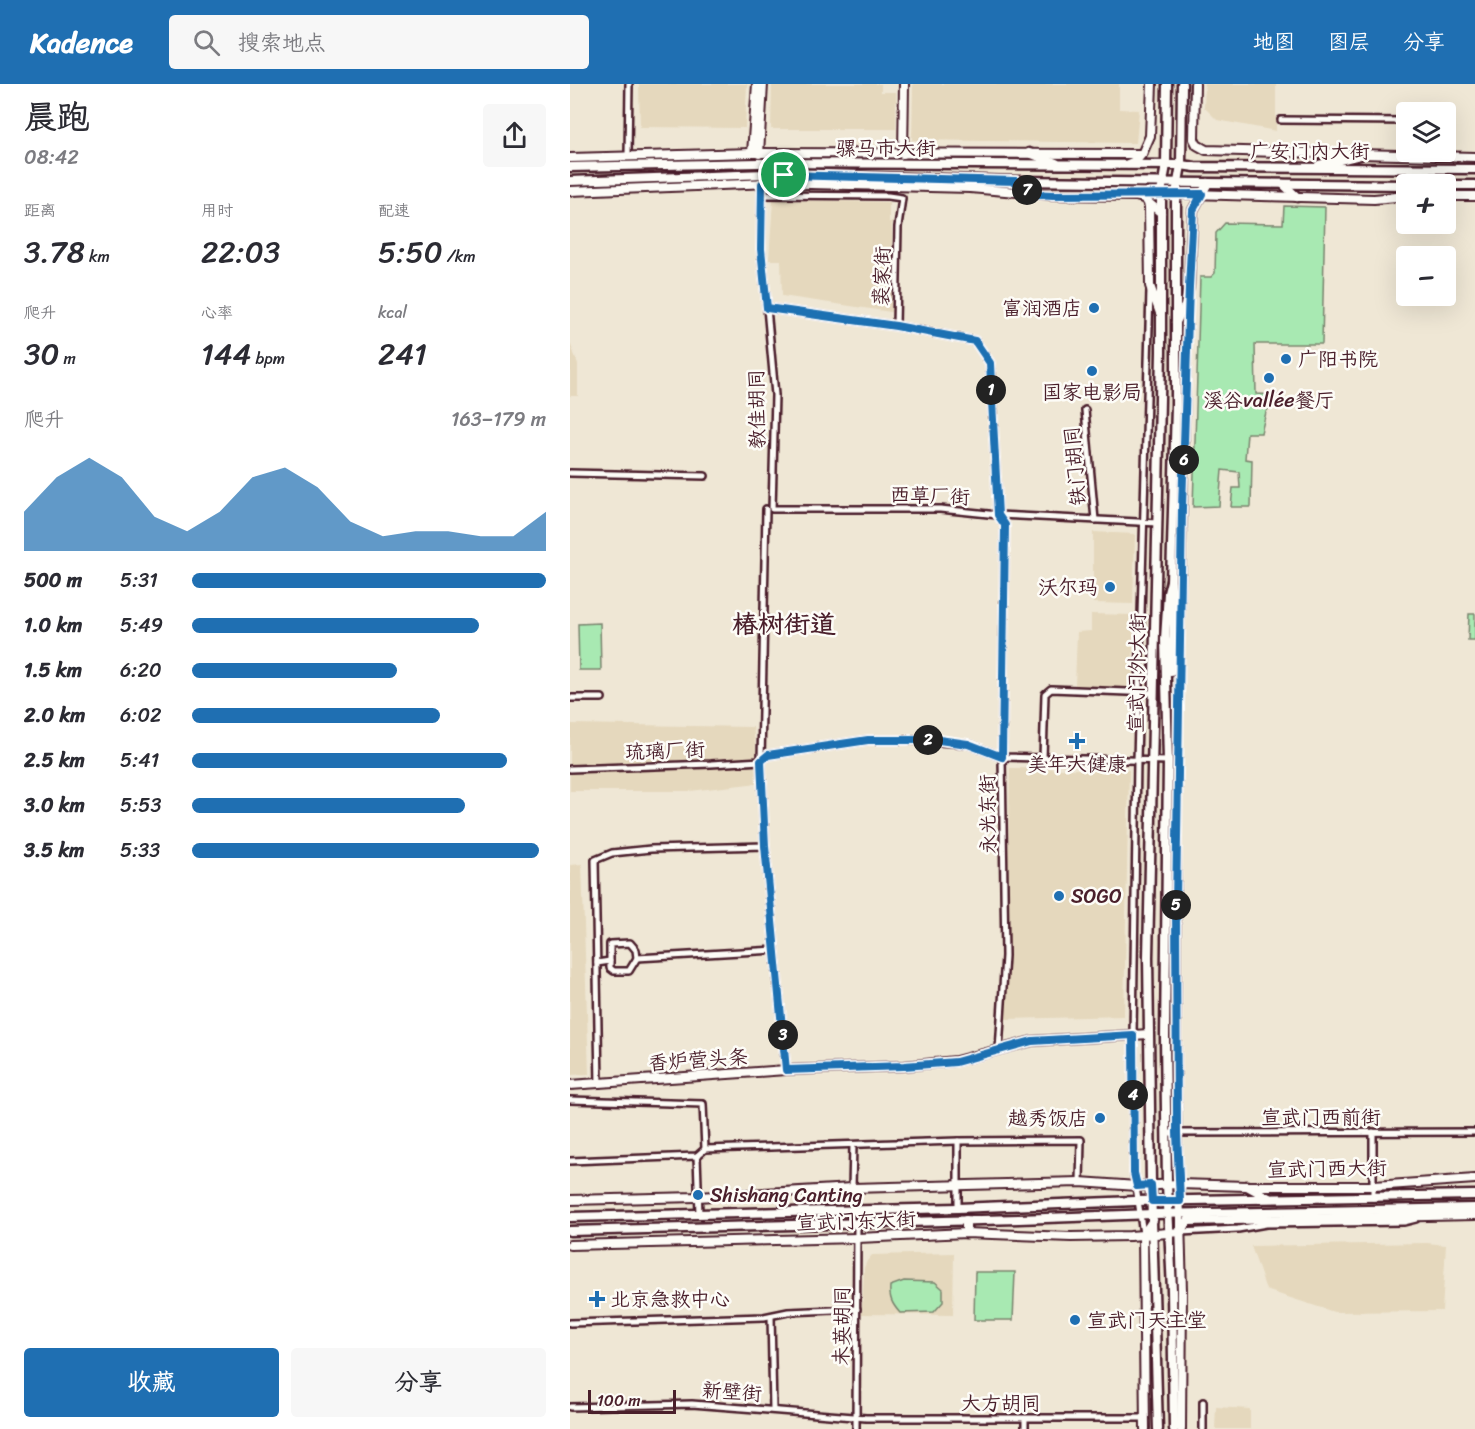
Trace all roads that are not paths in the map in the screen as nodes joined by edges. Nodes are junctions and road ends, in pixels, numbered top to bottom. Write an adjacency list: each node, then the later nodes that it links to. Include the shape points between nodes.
1 (629, 84): 16 (street)
2 (757, 84): 12 (street)
3 (763, 84): 12 (street)
4 (904, 84): 13 (street)
5 (1152, 84): 14 (street, via 1150,136)
6 (1167, 84): 21 (main road, 宣武门外大街)
7 (1182, 84): 22 (main road, 宣武门外大街)
8 (1195, 84): 15 (street, via 1195,141 1201,148)
9 (1281, 120): 10 (street)
10 (1396, 121)
11 (1029, 153): 13 (street, 骡马市大街); 14 (street, 骡马市大街); 19 (main road)
12 (756, 154): 13 (street, 骡马市大街); 16 (street, 骡马市大街)
13 (903, 154)
14 (1142, 154): 20 (main road)
15 (1360, 155): 17 (street); 24 (main road)
16 (628, 156): 18 (street, 骡马市大街)
17 (1475, 157)
18 (570, 158)
19 (1062, 165): 20 (main road, 骡马市大街); 23 (main road, 骡马市大街, via 758,163)
20 (1126, 165): 21 (main road, 骡马市大街)
21 (1166, 165): 22 (main road, 广安门内大街); 31 (main road, 宣武门外大街)
22 (1181, 165): 24 (main road, 广安门内大街); 30 (main road, 宣武门外大街)
23 (570, 168)
24 (1306, 168): 25 (main road, 广安门内大街)
25 (1475, 170)
26 (784, 175): 27 (main road, 骡马市大街); 28 (main road, 骡马市大街); 34 (main road)
27 (891, 178): 29 (main road, 骡马市大街); 39 (main road)
28 (570, 181)
29 (1016, 181): 31 (main road, 骡马市大街); 41 (main road)
30 (1178, 182): 31 (main road, 骡马市大街); 32 (main road, 广安门内大街); 43 (main road, 宣武门外大街)
31 (1163, 183): 42 (main road, 宣武门外大街)
32 (1208, 183): 35 (main road, 广安门内大街); 44 (street)
33 (762, 184): 34 (street, 骡马市大街); 40 (street, 骡马市大街); 46 (street, 教佳胡同)
34 (800, 184): 39 (street, 骡马市大街)
35 (1282, 184): 36 (main road, 广安门内大街); 50 (main road)
36 (1396, 185)
37 (1456, 185): 38 (main road)
38 (1475, 185)
39 (872, 186): 41 (street, 骡马市大街)
40 (570, 191)
41 (1032, 194): 47 (street, 骡马市大街)
42 (1161, 194): 43 (street); 47 (street); 54 (main road, 宣武门外大街)
43 (1176, 194): 44 (street); 59 (main road, 宣武门外大街)
44 (1202, 194): 45 (street); 53 (street)
45 (1213, 194): 50 (street); 53 (street)
46 (762, 195): 57 (street, 教佳胡同, via 761,249); 60 (street, 裘家街, via 902,198)
47 (1136, 196): 52 (street)
48 (1456, 196): 49 (street)
49 (1475, 196)
50 (1297, 197): 51 (street)
51 (1396, 197)
52 (1148, 202): 54 (street); 55 (street)
53 (1197, 202): 56 (street, via 1193,210)
54 (1161, 213): 58 (main road, 宣武门外大街)
55 (1150, 286): 58 (street); 67 (street)
56 (1189, 287): 59 (street); 95 (street, via 1179,651)
57 (767, 308): 60 (street, 永光东街); 64 (street, 教佳胡同, via 775,395)
58 (1161, 317): 68 (main road, 宣武门外大街)
59 (1176, 322): 78 (main road, 宣武门外大街, via 1171,581 1165,639)
60 (896, 326): 65 (street, 永光东街, via 975,341 990,363)
61 (1085, 410): 66 (street, 铁门胡同)
62 (570, 474): 63 (street)
63 (705, 476)
64 (769, 509): 65 (street, 西草厂街, via 940,509); 76 (street, 教佳胡同)
65 (998, 515): 66 (street, 西草厂街); 73 (street, 永光东街, via 1005,525)
66 (1095, 520): 67 (street, 西草厂街)
67 (1142, 522): 68 (street, 西草厂街); 69 (street)
68 (1158, 523): 70 (main road, 宣武门外大街)
69 (1139, 692): 70 (street); 74 (street, via 1051,689 1045,694 1043,705); 75 (street)
70 (1153, 693): 77 (main road, 宣武门外大街)
71 (570, 698): 72 (street)
72 (602, 698)
73 (1002, 757): 74 (street, 琉璃厂街); 76 (street, 琉璃厂街, via 958,742 868,740 768,755); 87 (street, 永光东街, via 1005,956)
74 (1044, 758): 75 (street, 琉璃厂街)
75 (1137, 760): 77 (street, 琉璃厂街); 86 (street)
76 (761, 761): 79 (street, 琉璃厂街); 80 (street, 教佳胡同)
77 (1152, 761): 78 (street, 琉璃厂街); 85 (main road, 宣武门外大街)
78 (1168, 761): 94 (main road, 宣武门外大街)
79 (570, 769)
80 (765, 846): 81 (street, 教佳胡同); 84 (street, via 612,852 595,860)
81 (775, 950): 82 (street); 88 (street, 教佳胡同)
82 (637, 958): 83 (street, via 629,971 614,971); 83 (street, via 630,944 616,943 610,944)
83 (610, 961): 84 (street)
84 (597, 963): 89 (street)
85 (1149, 1034): 86 (street, 香炉营头条); 106 (main road, 宣武门外大街)
86 (1133, 1035): 87 (street, 香炉营头条, via 1032,1041); 107 (street)
87 (999, 1050): 88 (street, 香炉营头条, via 956,1062)
88 (786, 1070): 89 (street, 香炉营头条)
89 (599, 1084): 90 (street, 香炉营头条)
90 (570, 1085)
91 (570, 1100): 98 (street, via 703,1104)
92 (1373, 1132): 93 (street, 宣武门西前街); 95 (street, 宣武门西前街); 109 (street)
93 (1475, 1132)
94 (1166, 1133): 95 (street, 宣武门西前街); 103 (main road, 宣武门外大街)
95 (1177, 1133): 104 (street)
96 (958, 1141): 97 (street); 102 (street, via 1081,1140); 105 (street)
97 (853, 1145): 98 (street); 110 (street)
98 (705, 1149): 99 (street)
99 (698, 1156): 100 (street); 112 (street)
100 (570, 1161)
101 (1475, 1179): 109 (street, 宣武门西大街)
102 (1080, 1182): 105 (street, 宣武门东大街); 107 (street, 宣武门东大街)
103 (1167, 1184): 104 (street, 宣武门西大街); 106 (street, 宣武门西大街); 117 (main road, 宣武门外大街)
104 (1179, 1184): 108 (street, 宣武门西大街); 118 (street)
105 (959, 1185): 110 (street, 宣武门东大街); 119 (street)
106 (1151, 1185): 107 (street, 宣武门东大街); 116 (main road, 宣武门外大街)
107 (1137, 1186): 136 (street)
108 (1247, 1186): 109 (street, 宣武门西大街); 113 (main road)
109 (1374, 1186): 114 (street)
110 (852, 1188): 112 (street, 宣武门东大街)
111 (1475, 1195): 114 (main road, 宣武门西大街)
112 (697, 1197): 115 (street, 宣武门东大街); 124 (street)
113 (1270, 1198): 114 (main road, 宣武门西大街); 118 (main road, 宣武门西大街)
114 (1373, 1198)
115 (570, 1200)
116 (1152, 1201): 117 (main road, 宣武门西大街); 119 (main road, 宣武门东大街); 127 (main road, 宣武门外大街)
117 (1168, 1201): 118 (main road, 宣武门西大街); 122 (main road, 宣武门外大街)
118 (1180, 1201): 123 (street)
119 (958, 1208): 124 (main road, 宣武门东大街)
120 (1475, 1208): 121 (main road, 宣武门西大街)
121 (1427, 1212): 123 (main road, 宣武门西大街); 125 (street, 宣武门西大街); 129 (street, 宣武门西大街); 132 (street, 宣武门西大街, via 1404,1222 1266,1224)
122 (1169, 1213): 123 (main road, 宣武门西大街); 127 (main road, 宣武门西大街); 134 (main road, 宣武门外大街)
123 (1180, 1213): 129 (street); 132 (street)
124 (699, 1214): 126 (main road, 宣武门东大街)
125 (1475, 1215)
126 (570, 1216)
127 (1153, 1216): 128 (main road, 宣武门东大街); 135 (main road, 宣武门外大街); 136 (street)
128 (966, 1220): 130 (main road, 宣武门东大街); 133 (main road)
129 (1188, 1221): 132 (street)
130 (857, 1224): 131 (main road, 宣武门东大街); 137 (street, 未英胡同)
131 (570, 1231)
132 (1181, 1232): 134 (street, 宣武门东大街); 155 (street)
133 (966, 1233): 136 (street, 宣武门东大街); 137 (street, 宣武门东大街)
134 (1170, 1233): 135 (street, 宣武门东大街); 154 (main road, 宣武门外大街)
135 (1154, 1235): 136 (street, 宣武门东大街); 142 (main road, 宣武门外大街)
136 (1143, 1236): 143 (street)
137 (858, 1238): 138 (street, 宣武门东大街); 139 (street, 未英胡同)
138 (570, 1245)
139 (857, 1309): 140 (street); 147 (street, 未英胡同)
140 (771, 1316): 141 (street); 146 (street)
141 (570, 1323)
142 (1157, 1369): 143 (street); 153 (main road, 宣武门外大街)
143 (1145, 1382): 148 (street)
144 (1203, 1402): 156 (street)
145 (570, 1407): 146 (street, 新壁街, via 692,1404)
146 (773, 1410): 147 (street, 新壁街)
147 (856, 1417): 149 (street, 大方胡同); 150 (street, 未英胡同)
148 (1145, 1418): 149 (street, 大方胡同); 152 (street)
149 (1025, 1419): 151 (street)
150 (856, 1429)
151 (1025, 1429)
152 (1145, 1429)
153 (1158, 1429)
154 (1174, 1429)
155 (1181, 1429)
156 (1203, 1429)

